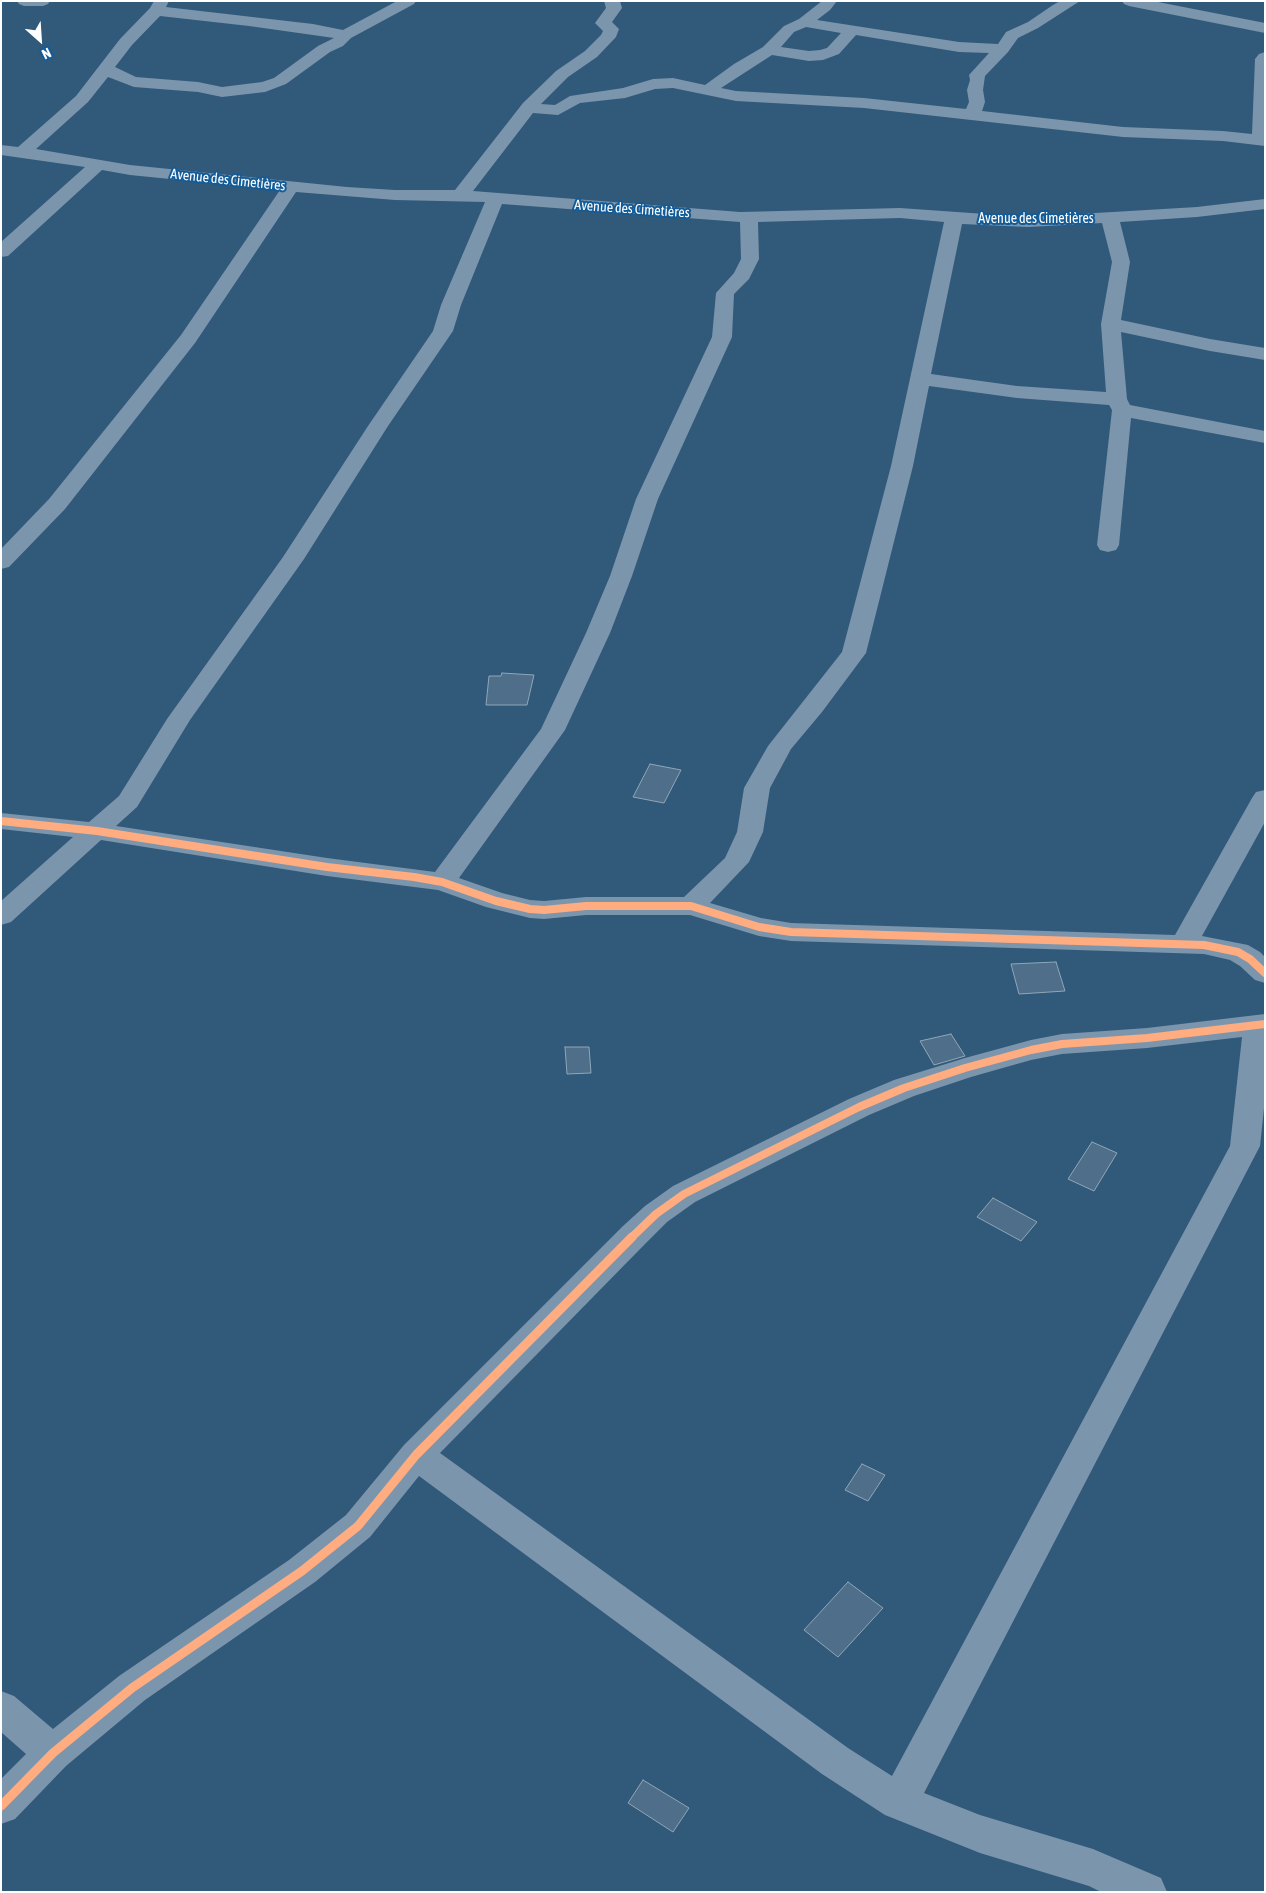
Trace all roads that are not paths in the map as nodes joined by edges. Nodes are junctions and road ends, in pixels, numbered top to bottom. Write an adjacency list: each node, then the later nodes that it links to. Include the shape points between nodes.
1 (24, 1): 2 (street)
2 (44, 1)
3 (409, 1): 12 (street)
4 (612, 1): 18 (street, via 614,8 603,24 611,31 608,37 591,54 562,74)
5 (830, 1): 9 (street)
6 (1073, 1): 13 (street, via 1012,35)
7 (1129, 1): 10 (street)
8 (157, 4): 12 (street); 16 (street)
9 (804, 22): 11 (street); 14 (street, via 789,29)
10 (1265, 28)
11 (851, 30): 13 (street, via 959,47); 14 (street, via 837,48 822,55)
12 (345, 35): 16 (street, via 280,81 265,87 222,92 134,82)
13 (1002, 49): 19 (street, via 977,75 977,102)
14 (769, 50): 17 (street)
15 (1265, 57): 20 (street)
16 (105, 68): 22 (street, via 82,99)
17 (707, 91): 18 (street, via 673,83 653,84 625,93 576,99 558,110); 19 (street, via 767,98 864,102)
18 (529, 107): 25 (street)
19 (972, 115): 20 (street, via 1122,132)
20 (1262, 140)
21 (1, 150): 22 (street, Avenue des Cimetières)
22 (22, 153): 23 (street, Avenue des Cimetières)
23 (97, 165): 24 (street, Avenue des Cimetières); 31 (street)
24 (291, 187): 25 (street, Avenue des Cimetières, via 380,195); 38 (street, via 188,339 57,504)
25 (460, 196): 26 (street, Avenue des Cimetières)
26 (495, 199): 28 (street, Avenue des Cimetières); 41 (street, via 443,331 293,558 179,719 128,801)
27 (1265, 204): 30 (street, Avenue des Cimetières)
28 (749, 217): 29 (street, Avenue des Cimetières, via 874,213); 42 (street, via 750,259 742,275 725,293 722,337 647,499 618,584 553,730)
29 (954, 217): 30 (street, Avenue des Cimetières, via 1028,222); 34 (street)
30 (1110, 218): 32 (street, via 1121,262)
31 (1, 252)
32 (1111, 324): 33 (street); 35 (street)
33 (1265, 354)
34 (920, 379): 35 (street); 43 (street, via 902,466 854,654 776,754 757,788 750,832 736,862)
35 (1119, 404): 36 (street); 37 (street)
36 (1265, 437)
37 (1108, 545)
38 (1, 562)
39 (1265, 798): 44 (street)
40 (1, 821): 41 (street)
41 (97, 831): 42 (street); 45 (street)
42 (442, 882): 43 (street, via 496,901 544,910 586,906)
43 (691, 906): 46 (street, via 759,927 791,932)
44 (1203, 909): 46 (street); 47 (street)
45 (1, 916)
46 (1183, 945): 47 (street, via 1204,945)
47 (1238, 952): 48 (street)
48 (1265, 973)
49 (1262, 1025): 50 (street); 51 (street, via 1062,1044 965,1068 859,1107 718,1176 656,1214)
50 (1255, 1150): 54 (street)
51 (416, 1454): 53 (street, via 358,1526 331,1549 132,1688); 54 (street, via 835,1761)
52 (1, 1708): 53 (street)
53 (53, 1753): 55 (street)
54 (900, 1802): 56 (street, via 980,1834 1093,1868)
55 (1, 1806)
56 (1147, 1892)

